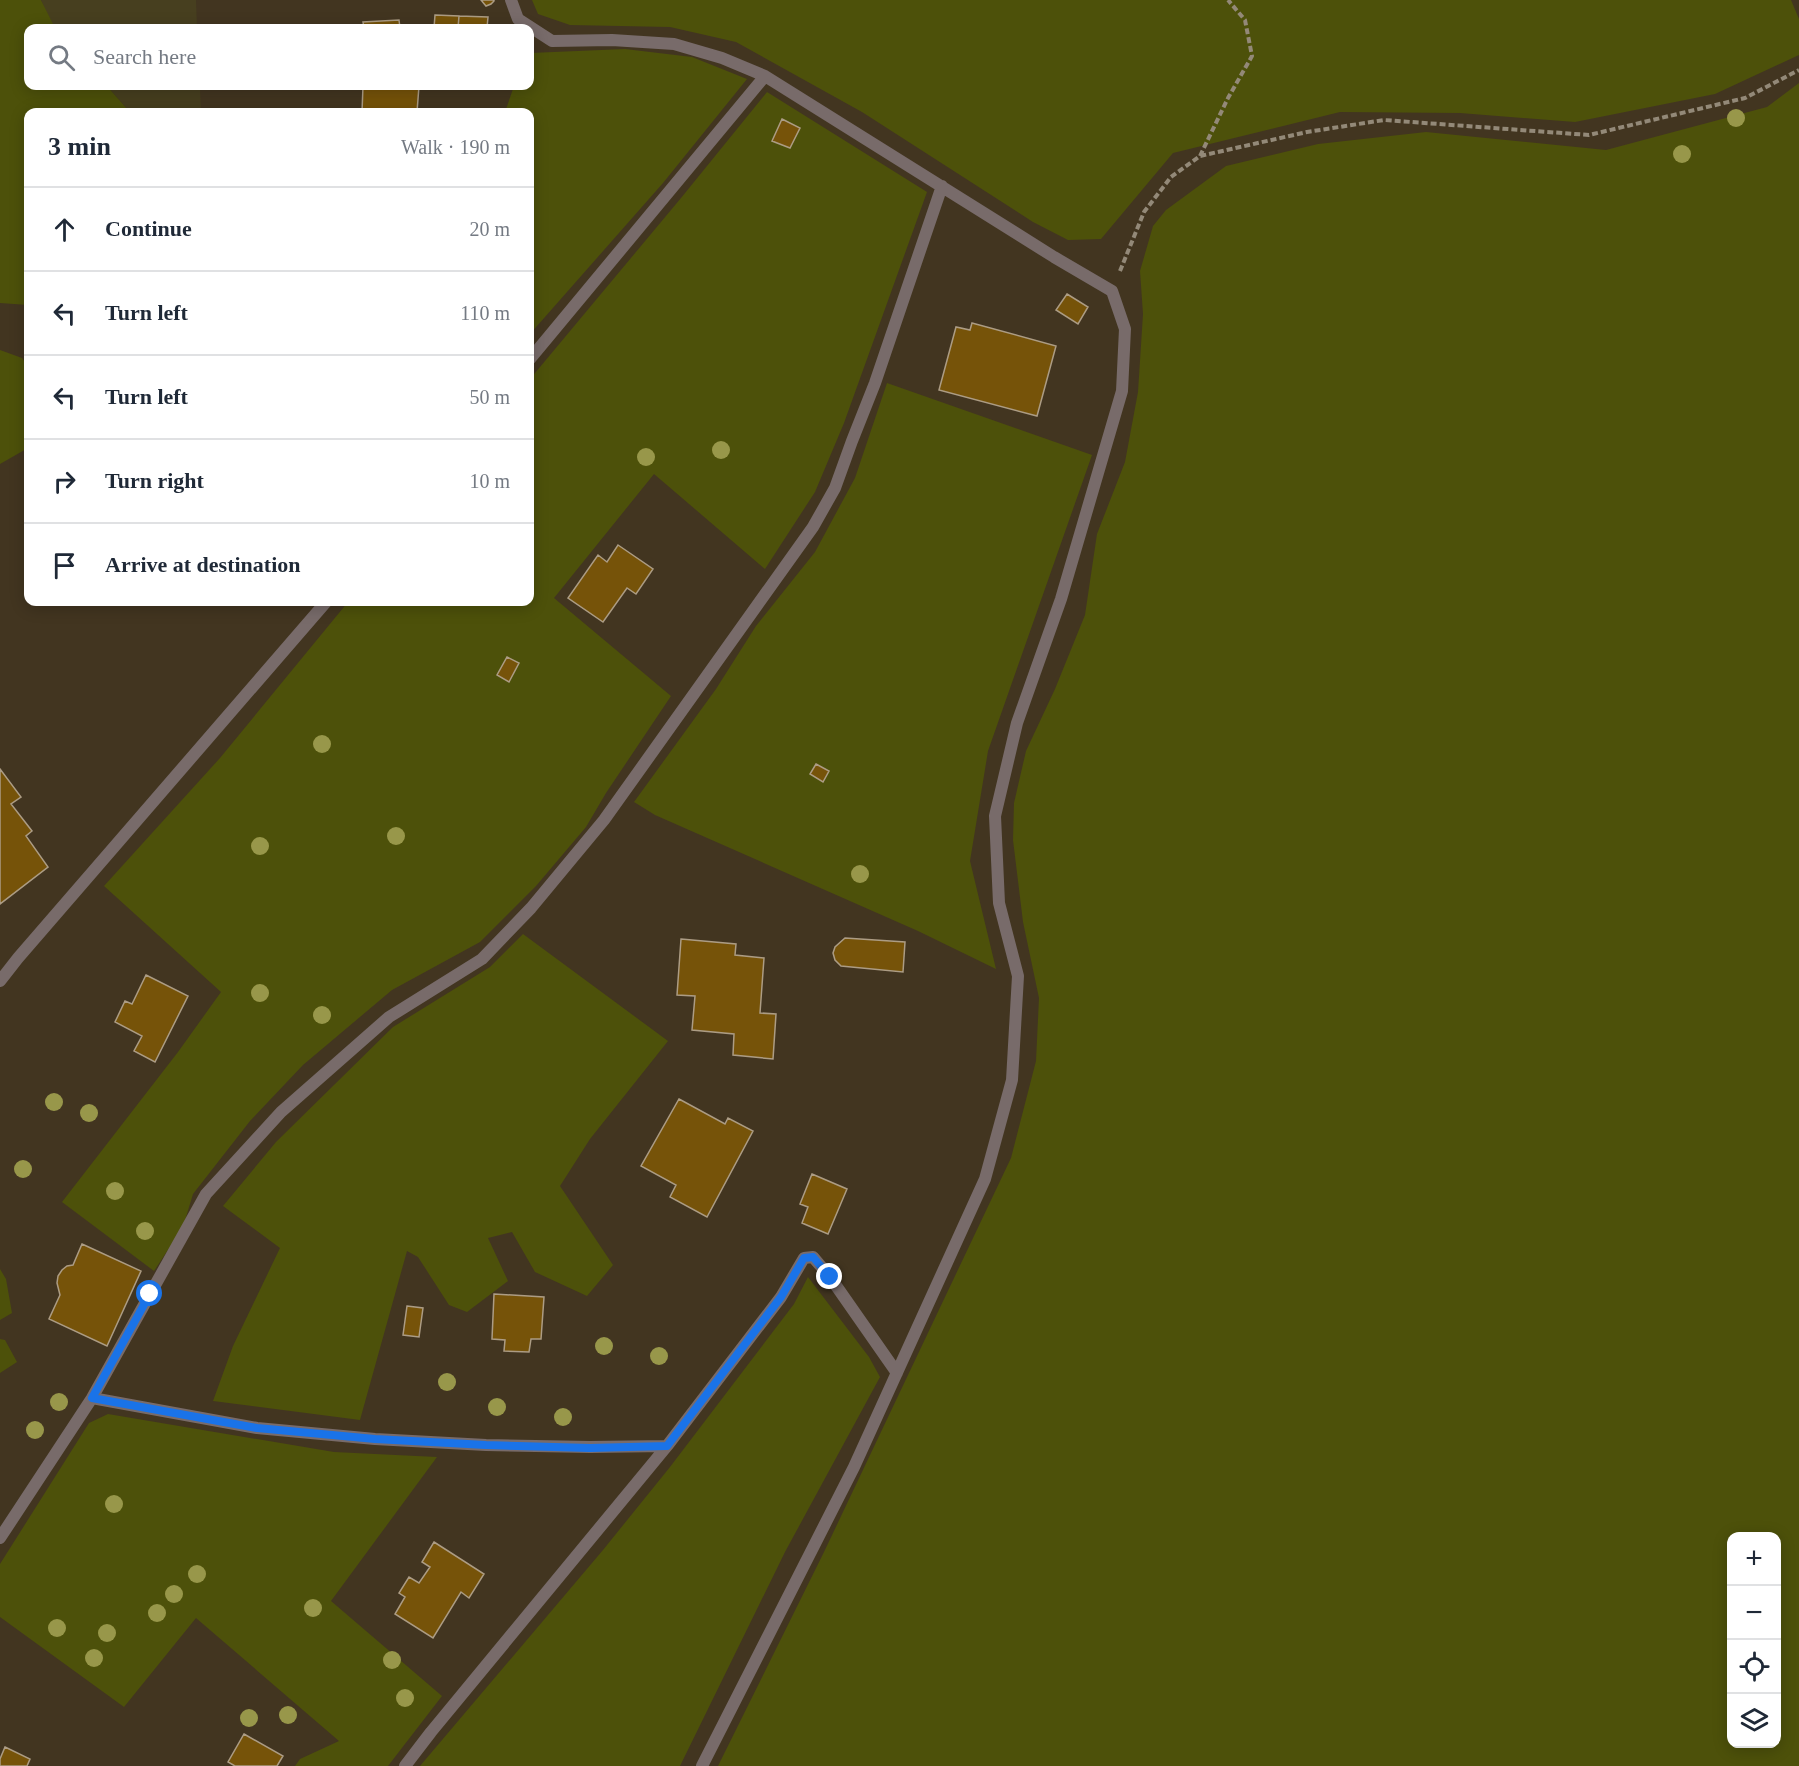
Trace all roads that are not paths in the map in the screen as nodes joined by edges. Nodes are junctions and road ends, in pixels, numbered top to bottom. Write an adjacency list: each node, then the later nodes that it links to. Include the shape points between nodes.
1 (511, 0): 2 (street, via 518,19)
2 (526, 24)
3 (534, 29): 4 (street, via 552,40 674,44)
4 (765, 76): 5 (street); 6 (street)
5 (942, 186): 9 (street, via 1112,291 1125,329 1122,391 1061,599 1017,723 995,816 999,903 1017,976 1012,1080 985,1179); 10 (street, via 836,488 813,527 604,820 531,908 482,959 389,1017 282,1112 206,1194)
6 (534, 354)
7 (323, 606): 8 (street)
8 (0, 981)
9 (897, 1373): 11 (street, via 830,1277 813,1257 804,1258 781,1297); 14 (street, via 854,1467)
10 (92, 1398): 11 (street, via 257,1428 375,1439 590,1448); 12 (street)
11 (667, 1446): 13 (street)
12 (0, 1538)
13 (405, 1766)
14 (702, 1766)

